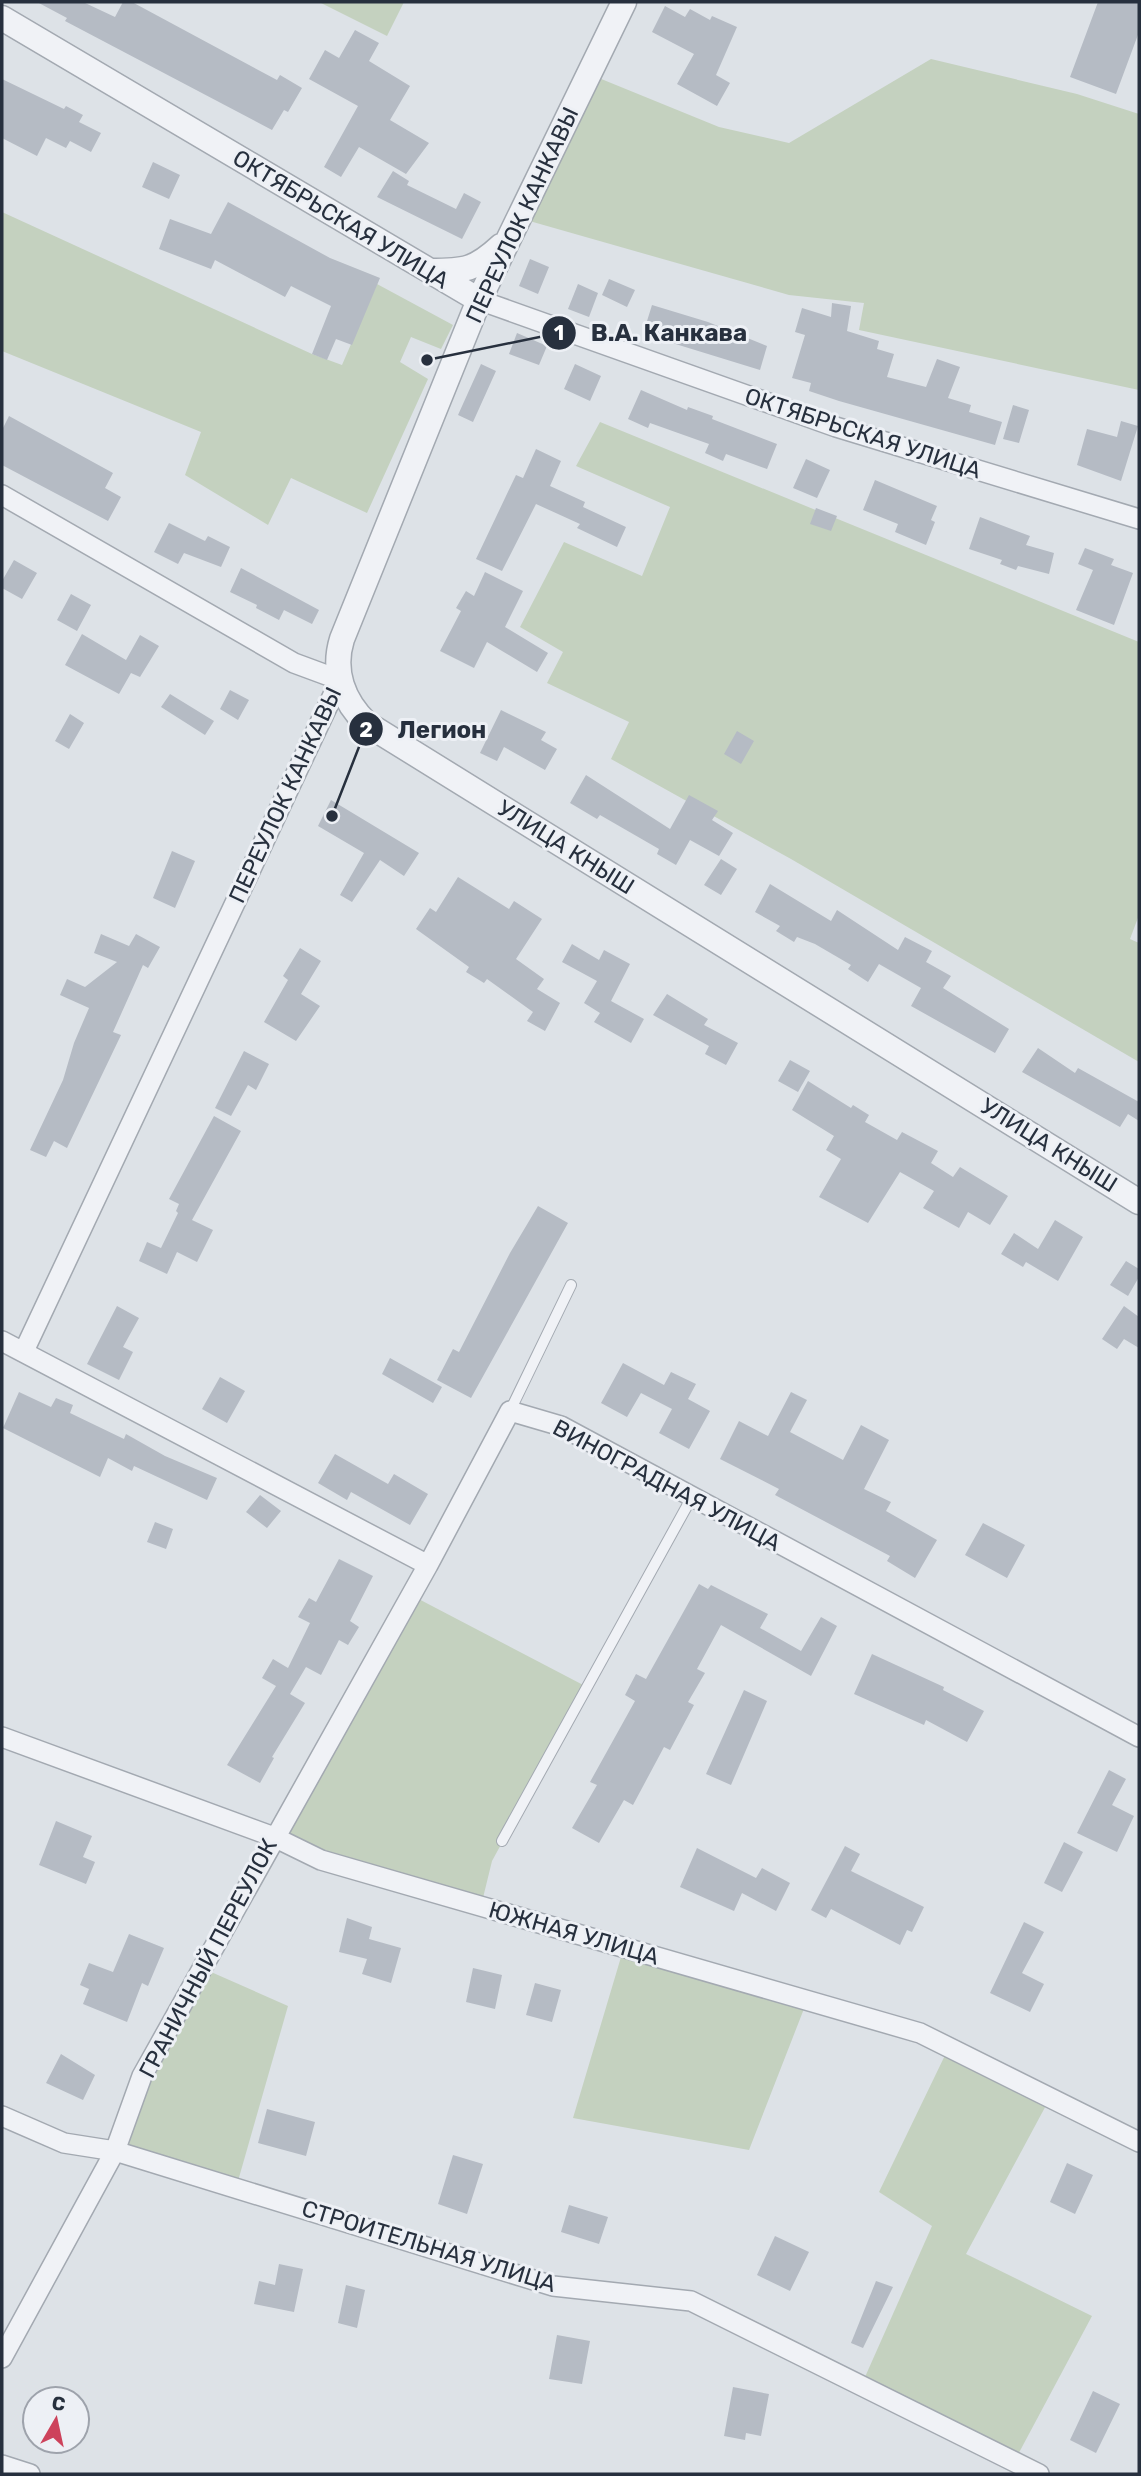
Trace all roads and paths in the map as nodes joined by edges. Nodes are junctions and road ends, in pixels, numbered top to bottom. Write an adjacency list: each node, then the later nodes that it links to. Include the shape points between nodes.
1 (624, 2): 3 (street, ПЕРЕУЛОК КАНКАВЫ)
2 (2, 18): 4 (street, ОКТЯБРЬСКАЯ УЛИЦА)
3 (509, 238): 4 (street, via 481,264 462,271); 5 (street, ПЕРЕУЛОК КАНКАВЫ)
4 (430, 271): 5 (street, ОКТЯБРЬСКАЯ УЛИЦА); 6 (street, via 460,314)
5 (480, 300): 6 (street, ПЕРЕУЛОК КАНКАВЫ); 8 (street, ОКТЯБРЬСКАЯ УЛИЦА, via 836,427)
6 (461, 347): 9 (street, ПЕРЕУЛОК КАНКАВЫ, via 341,639 337,658)
7 (2, 495): 9 (street, via 294,663)
8 (1139, 519)
9 (340, 680): 10 (street, УЛИЦА КНЫШ, via 348,702 367,724); 13 (street, ПЕРЕУЛОК КАНКАВЫ)
10 (1139, 1202)
11 (571, 1285): 14 (lane)
12 (2, 1341): 13 (street)
13 (24, 1351): 16 (street)
14 (510, 1411): 15 (street, ВИНОГРАДНАЯ УЛИЦА, via 561,1426); 16 (street)
15 (692, 1497): 18 (street, ВИНОГРАДНАЯ УЛИЦА); 20 (lane)
16 (428, 1565): 19 (street, ГРАНИЧНЫЙ ПЕРЕУЛОК)
17 (2, 1737): 19 (street, ЮЖНАЯ УЛИЦА)
18 (1139, 1737)
19 (274, 1837): 22 (street, ЮЖНАЯ УЛИЦА, via 321,1860 919,2033); 23 (street, ГРАНИЧНЫЙ ПЕРЕУЛОК, via 142,2076)
20 (502, 1841)
21 (2, 2116): 23 (street, СТРОИТЕЛЬНАЯ УЛИЦА, via 64,2143)
22 (1139, 2143)
23 (115, 2151): 24 (street, ГРАНИЧНЫЙ ПЕРЕУЛОК); 27 (street, СТРОИТЕЛЬНАЯ УЛИЦА, via 553,2286 691,2301)
24 (2, 2358)
25 (2, 2465): 26 (street)
26 (30, 2474)
27 (1040, 2474)

